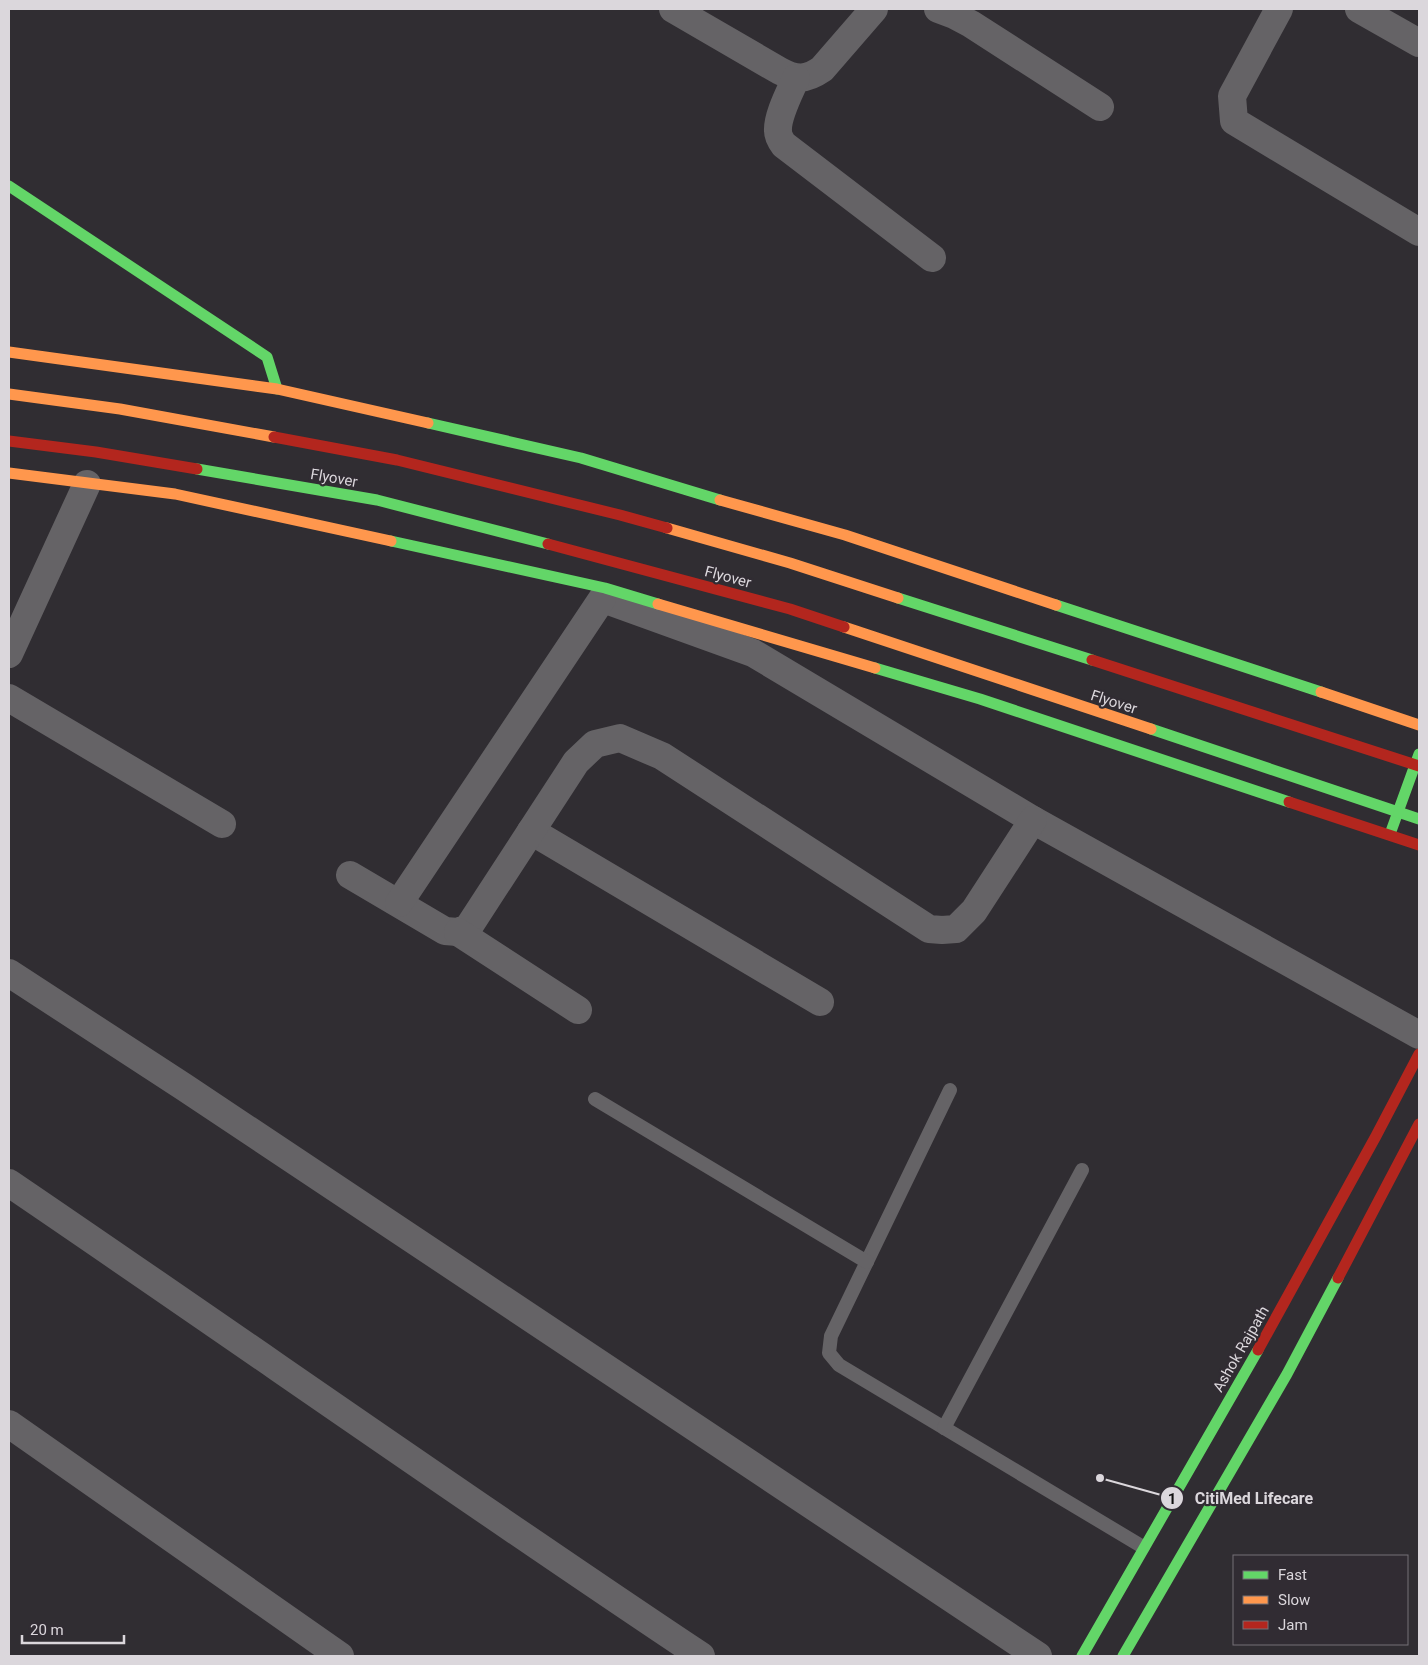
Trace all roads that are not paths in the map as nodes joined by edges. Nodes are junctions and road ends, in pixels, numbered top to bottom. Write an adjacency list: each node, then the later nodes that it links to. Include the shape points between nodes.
1 (673, 9): 7 (street, via 780,72)
2 (874, 9): 7 (street, via 822,70 812,76)
3 (938, 9): 8 (street, via 971,24)
4 (1279, 9): 10 (street, via 1232,96 1234,121)
5 (1359, 9): 6 (street)
6 (1419, 43)
7 (796, 78): 11 (street, via 779,121 779,137 784,145)
8 (1100, 108)
9 (9, 186): 13 (main road, via 267,357)
10 (1419, 232)
11 (932, 258)
12 (9, 352): 13 (main road)
13 (277, 389): 21 (main road, via 580,458 845,535)
14 (9, 394): 23 (main road, Flyover, bridge, via 120,409 397,460 620,515 790,563)
15 (9, 441): 24 (main road, Flyover, bridge, via 96,452 377,500 609,560 790,609)
16 (9, 473): 17 (main road)
17 (87, 484): 18 (main road, via 175,494); 19 (street)
18 (603, 593): 25 (street, via 753,653); 28 (main road, via 980,699); 31 (street)
19 (9, 654)
20 (9, 698): 26 (street)
21 (1419, 725)
22 (1419, 754): 28 (main road)
23 (1419, 766)
24 (1419, 819)
25 (1033, 820): 27 (street, via 974,911 956,929 942,930 929,929 662,756 620,738 595,744 576,762); 36 (street)
26 (222, 824)
27 (531, 831): 32 (street, via 468,928); 34 (street)
28 (1390, 835): 29 (main road)
29 (1419, 845)
30 (350, 875): 31 (street)
31 (399, 903): 32 (street, via 445,931)
32 (458, 932): 35 (street)
33 (9, 973): 51 (street)
34 (820, 1002)
35 (578, 1010)
36 (1419, 1035)
37 (1419, 1054): 48 (main road, Ashok Rajpath, via 1293,1288)
38 (950, 1090): 45 (lane)
39 (595, 1099): 45 (lane)
40 (1419, 1124): 41 (main road)
41 (1406, 1150): 42 (lane); 53 (main road, via 1287,1374)
42 (1419, 1157)
43 (1082, 1170): 47 (lane)
44 (9, 1183): 50 (street, via 537,1547)
45 (867, 1262): 47 (lane, via 831,1336 829,1353 839,1365)
46 (9, 1424): 49 (street)
47 (944, 1428): 48 (lane)
48 (1144, 1547): 52 (main road, Ashok Rajpath)
49 (340, 1656)
50 (701, 1656)
51 (1038, 1656)
52 (1082, 1656)
53 (1123, 1656)

